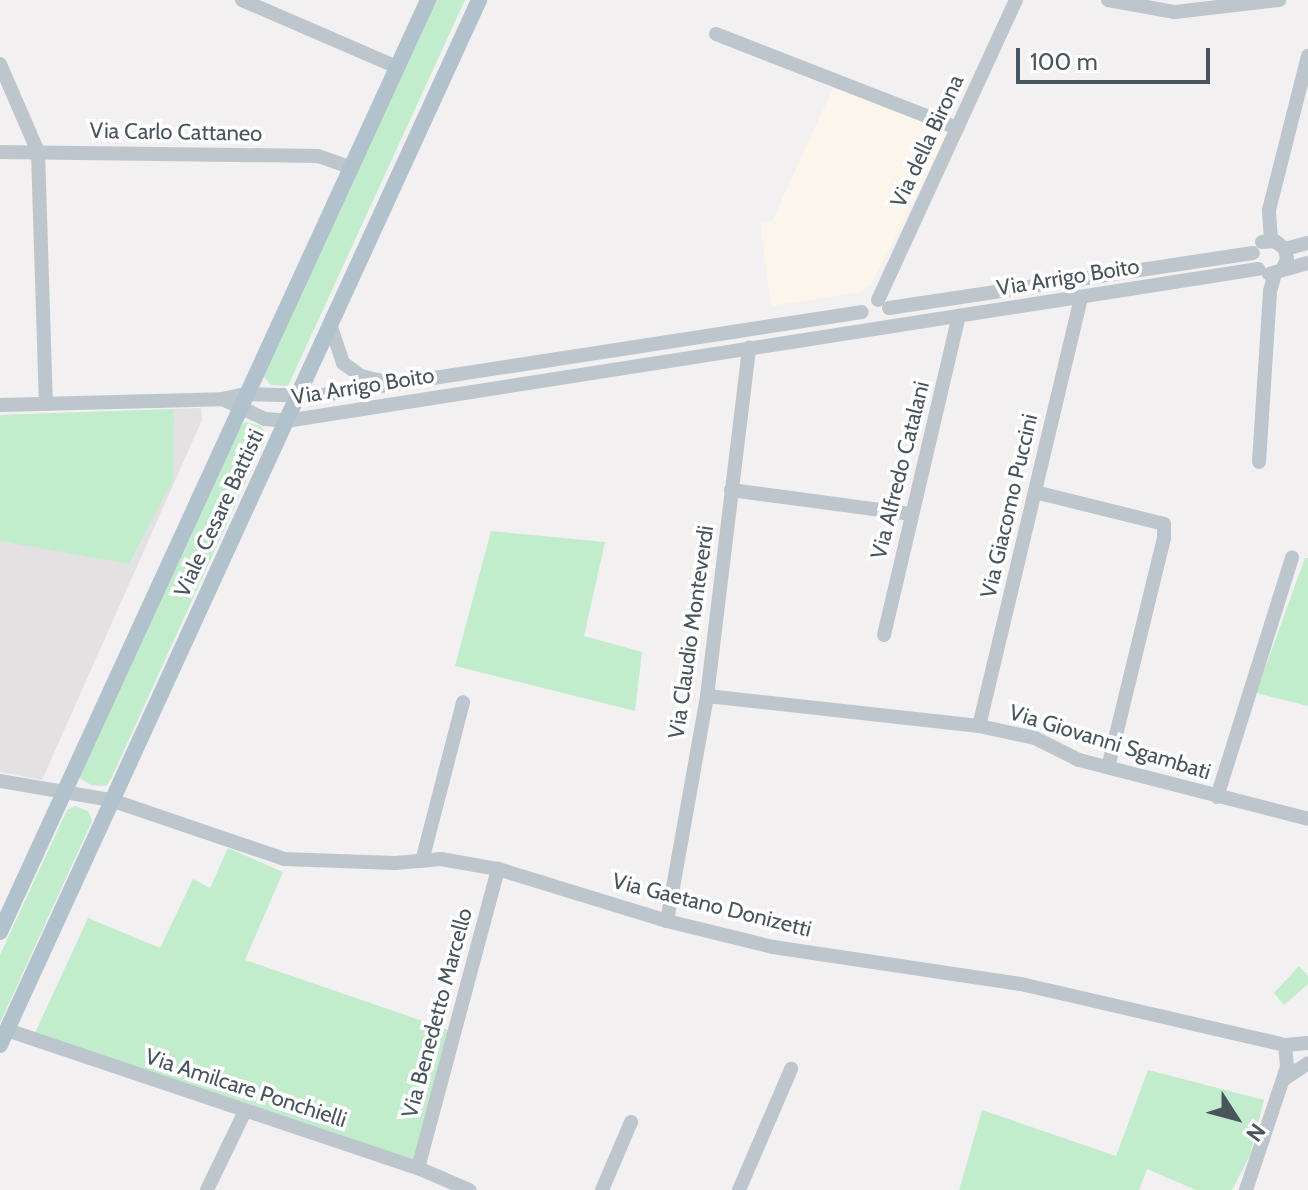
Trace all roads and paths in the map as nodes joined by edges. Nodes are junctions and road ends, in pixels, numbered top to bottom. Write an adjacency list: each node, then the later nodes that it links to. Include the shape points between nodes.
1 (242, 0): 10 (street)
2 (428, 0): 10 (main road, Viale Cesare Battisti)
3 (479, 0): 25 (main road, Viale Cesare Battisti)
4 (1016, 0): 11 (street, Via della Birona)
5 (1108, 0): 6 (street, via 1175,12)
6 (1279, 0)
7 (716, 34): 11 (street)
8 (1308, 56): 15 (street, via 1269,210)
9 (0, 64): 13 (street)
10 (397, 67): 14 (main road, Viale Cesare Battisti)
11 (957, 128): 22 (street, Via della Birona)
12 (0, 152): 13 (street, Via Carlo Cattaneo)
13 (38, 152): 14 (street, Via Carlo Cattaneo, via 318,156); 32 (street)
14 (350, 167): 31 (main road, Viale Cesare Battisti)
15 (1271, 240): 17 (street); 18 (street)
16 (1308, 243): 17 (street)
17 (1285, 249): 20 (street, via 1287,259)
18 (1253, 253): 20 (street); 22 (street, Via Arrigo Boito)
19 (1308, 263): 20 (street, Via Arrigo Boito)
20 (1270, 272): 21 (street, Via Arrigo Boito); 35 (street)
21 (1081, 297): 24 (street, Via Arrigo Boito); 37 (street, Via Giacomo Puccini)
22 (883, 304): 23 (street, via 865,304); 26 (street, via 891,317)
23 (862, 312): 27 (street); 29 (street, Via Arrigo Boito)
24 (959, 316): 26 (street, Via Arrigo Boito); 38 (street, Via Alfredo Catalani)
25 (330, 324): 29 (street, via 338,355 352,372 372,380); 30 (main road, Viale Cesare Battisti)
26 (885, 328): 27 (street)
27 (868, 329): 28 (street, Via Arrigo Boito)
28 (749, 348): 34 (street, Via Arrigo Boito); 36 (street, Via Claudio Monteverdi)
29 (406, 381): 30 (street, Via Arrigo Boito)
30 (296, 397): 31 (street, Via Arrigo Boito); 34 (main road, Viale Cesare Battisti)
31 (243, 401): 32 (street, Via Arrigo Boito); 34 (street, Via Arrigo Boito, via 265,419); 46 (main road, Viale Cesare Battisti)
32 (46, 404): 33 (street, Via Arrigo Boito)
33 (0, 405)
34 (286, 421): 48 (main road, Viale Cesare Battisti)
35 (1259, 462)
36 (731, 490): 38 (street); 41 (street, Via Claudio Monteverdi)
37 (1035, 492): 43 (street, Via Giacomo Puccini); 44 (street, via 1164,524)
38 (911, 514): 40 (street, Via Alfredo Catalani)
39 (1292, 557): 47 (street)
40 (884, 635)
41 (707, 696): 43 (street, Via Giovanni Sgambati); 52 (street, Via Claudio Monteverdi)
42 (463, 702): 50 (street)
43 (979, 726): 44 (street, Via Giovanni Sgambati, via 1035,738 1079,760)
44 (1108, 767): 47 (street, Via Giovanni Sgambati)
45 (0, 781): 46 (street, Via Gaetano Donizetti)
46 (62, 791): 48 (street, Via Gaetano Donizetti); 53 (main road, Viale Cesare Battisti)
47 (1217, 797): 49 (street, Via Giovanni Sgambati)
48 (111, 800): 50 (street, Via Gaetano Donizetti, via 284,859); 54 (main road, Viale Cesare Battisti)
49 (1308, 819)
50 (422, 861): 51 (street, Via Gaetano Donizetti)
51 (498, 869): 52 (street, Via Gaetano Donizetti); 62 (street, Via Benedetto Marcello)
52 (667, 921): 56 (street, Via Gaetano Donizetti, via 773,947 1021,984)
53 (0, 932)
54 (4, 1038): 60 (street, Via Amilcare Ponchielli)
55 (1308, 1043): 56 (street, Via Gaetano Donizetti)
56 (1285, 1045): 59 (street)
57 (1308, 1063): 59 (street)
58 (791, 1069): 67 (street)
59 (1283, 1080): 68 (street)
60 (245, 1111): 62 (street, Via Amilcare Ponchielli); 64 (street)
61 (631, 1122): 66 (street)
62 (418, 1168): 63 (street, Via Amilcare Ponchielli)
63 (447, 1185): 65 (street, Via Amilcare Ponchielli)
64 (207, 1190)
65 (469, 1190)
66 (602, 1190)
67 (739, 1190)
68 (1246, 1190)

